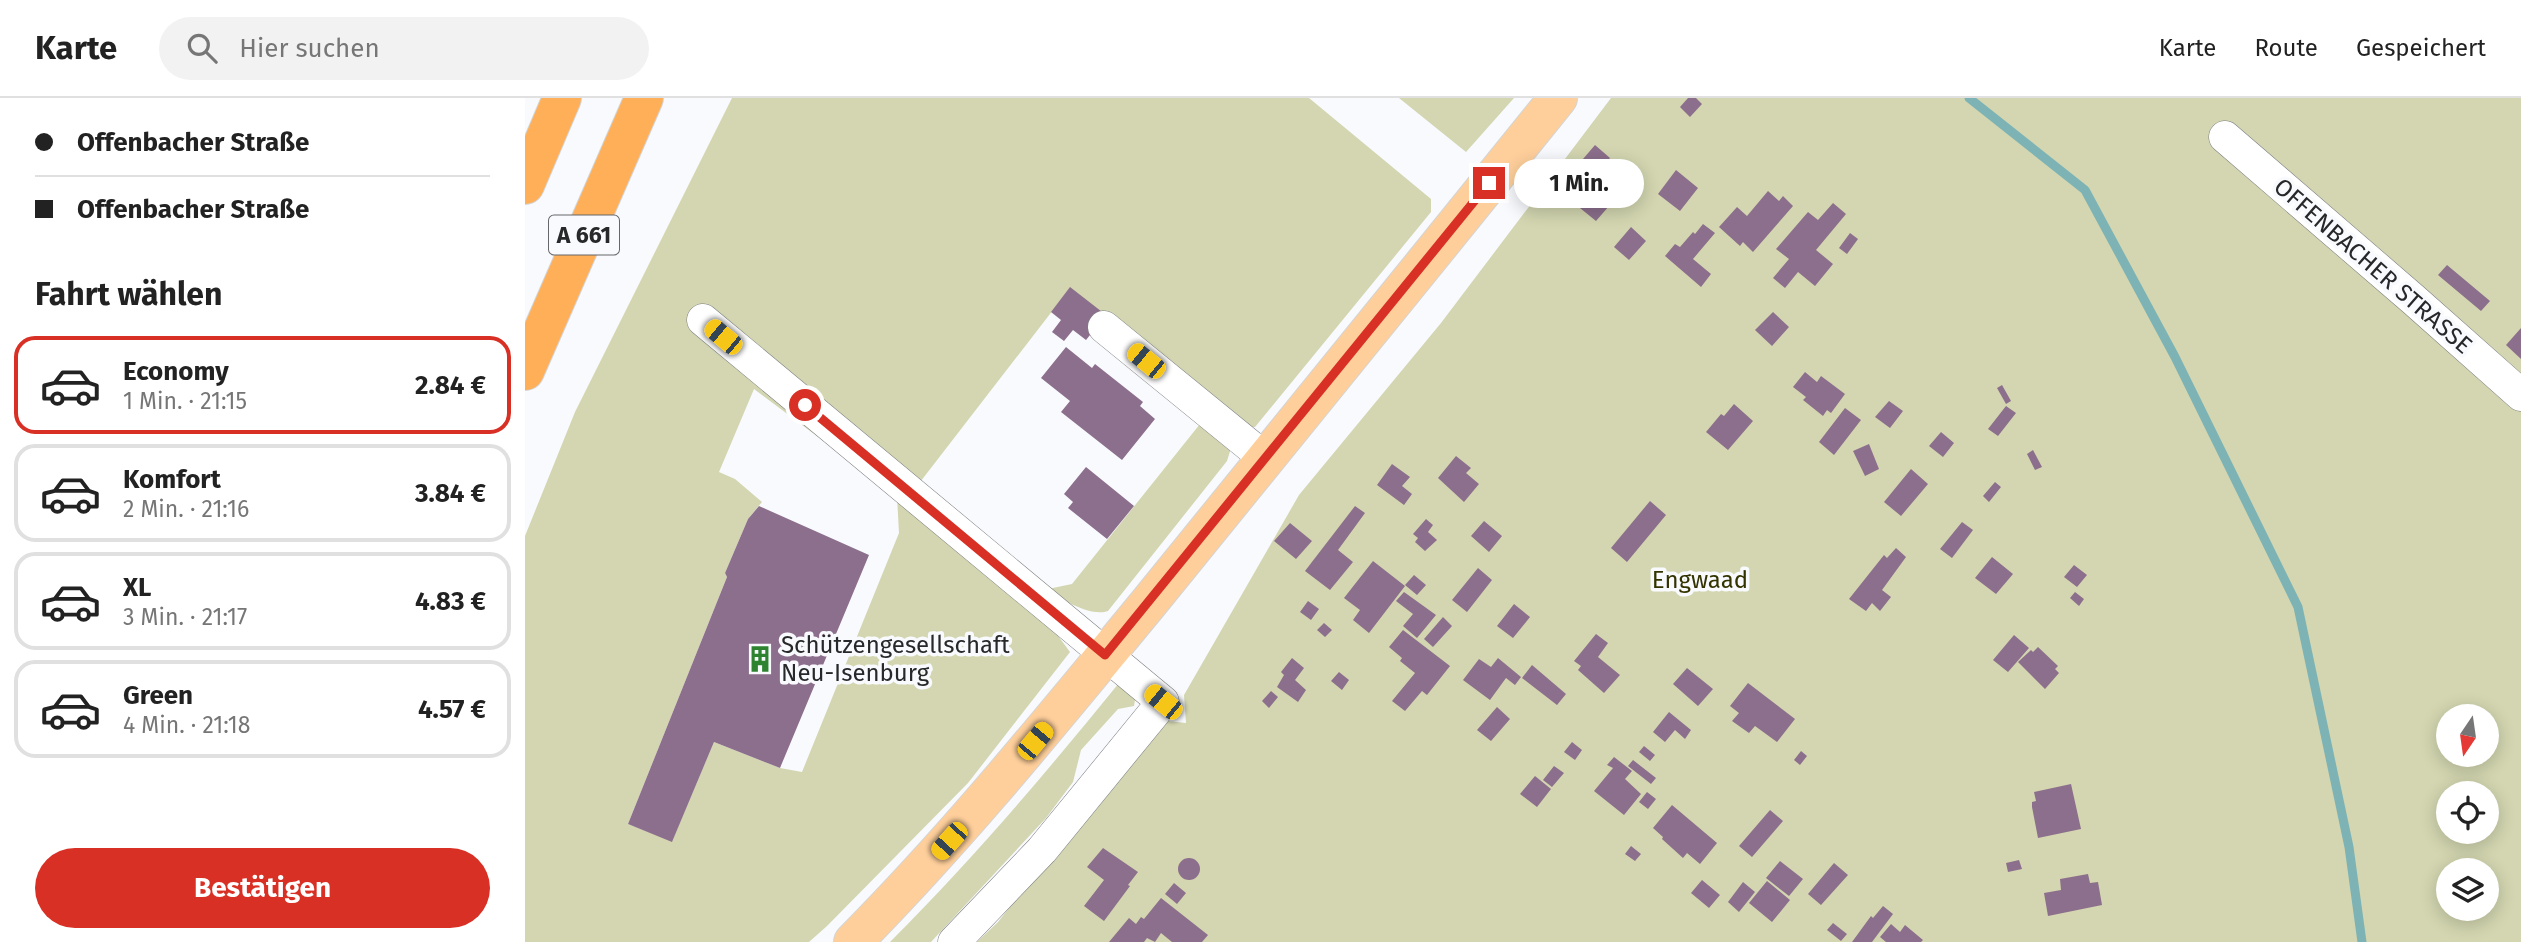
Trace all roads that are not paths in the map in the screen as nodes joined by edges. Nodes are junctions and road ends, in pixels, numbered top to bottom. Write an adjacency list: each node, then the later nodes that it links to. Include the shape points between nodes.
1 (562, 98): 5 (highway)
2 (644, 98): 8 (highway, A 661)
3 (1558, 98): 10 (main road)
4 (2225, 137): 9 (lane, OFFENBACHER STRASSE)
5 (525, 185)
6 (703, 320): 11 (lane)
7 (1104, 327): 10 (lane)
8 (525, 371)
9 (2521, 395)
10 (1266, 459): 11 (main road)
11 (1105, 655): 12 (main road, via 984,802); 13 (lane, via 1163,702 1042,850)
12 (853, 942)
13 (954, 942)

